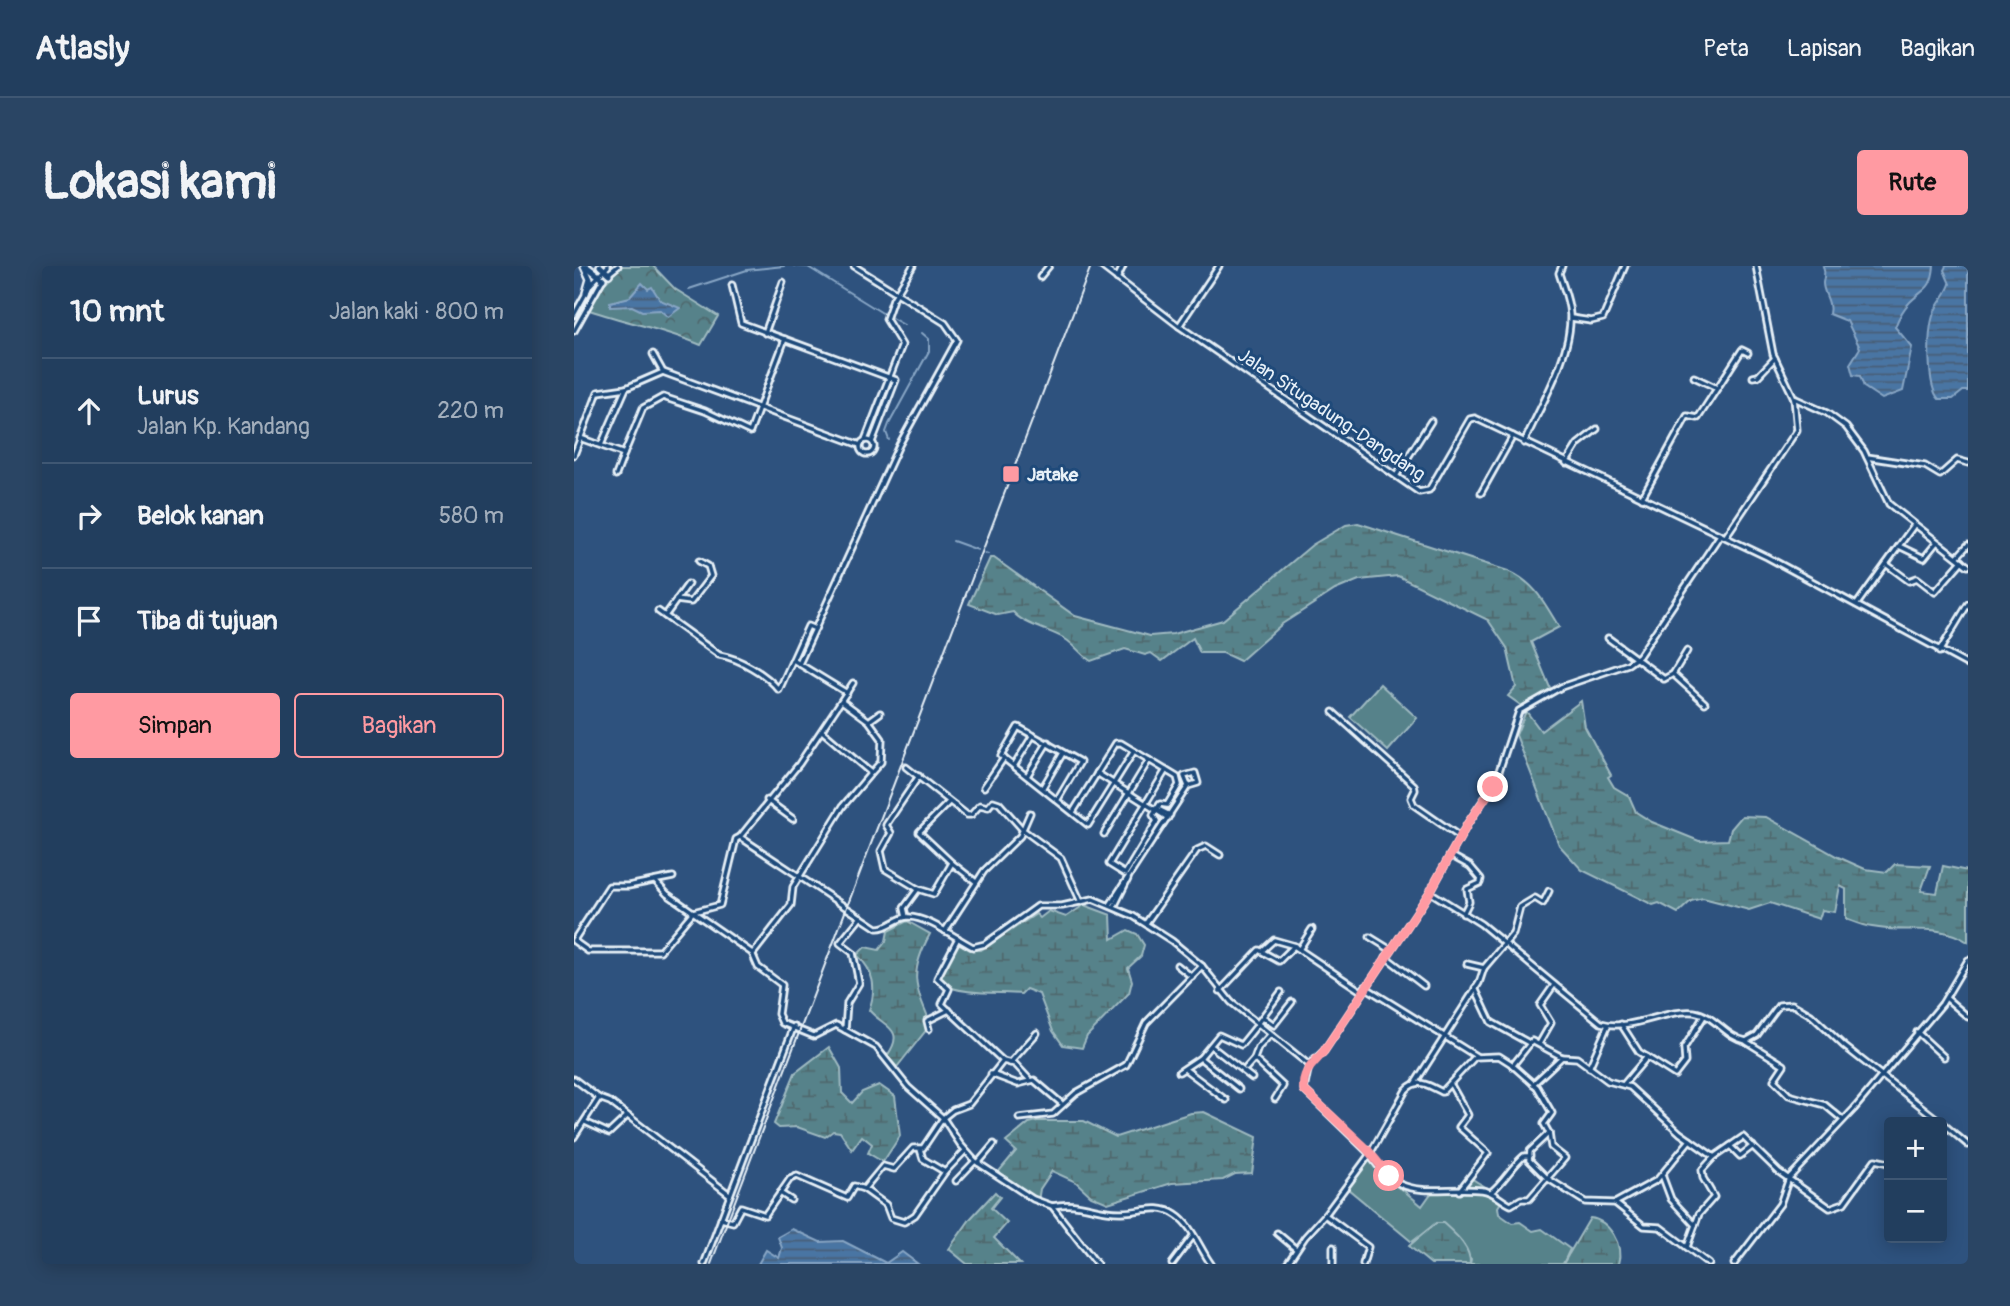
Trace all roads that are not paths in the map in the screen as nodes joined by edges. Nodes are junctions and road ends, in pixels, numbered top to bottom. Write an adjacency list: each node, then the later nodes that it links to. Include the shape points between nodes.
1 (585, 266): 13 (main road); 18 (main road, via 590,279)
2 (618, 266): 12 (street)
3 (854, 266): 19 (street)
4 (914, 266): 19 (street)
5 (1049, 266): 14 (street)
6 (1101, 266): 15 (street, Jalan Situgadung-Dangdang)
7 (1123, 266): 15 (street)
8 (1219, 266): 22 (street)
9 (1562, 266): 21 (street, via 1560,275)
10 (1625, 266): 21 (street, via 1603,318)
11 (1756, 266): 28 (street)
12 (605, 269): 13 (street)
13 (601, 277): 18 (street); 23 (street)
14 (1040, 277)
15 (1117, 279): 22 (street, Jalan Situgadung-Dangdang)
16 (783, 282): 24 (street)
17 (732, 285): 24 (street, via 741,323)
18 (586, 293): 20 (street)
19 (897, 293): 32 (street, via 886,319 902,345); 72 (street, via 946,323 957,340 894,456)
20 (574, 315)
21 (1571, 318): 43 (street, via 1562,360)
22 (1179, 326): 52 (street, Jalan Situgadung-Dangdang)
23 (574, 331)
24 (765, 333): 25 (street)
25 (785, 339): 32 (street); 36 (street)
26 (1748, 353): 34 (street, via 1742,350)
27 (653, 354): 29 (street)
28 (1775, 358): 31 (street); 35 (street)
29 (663, 372): 33 (street); 36 (street)
30 (1693, 377): 34 (street)
31 (1753, 377)
32 (890, 378): 41 (street); 42 (street, via 896,380)
33 (626, 387): 40 (street, via 597,392); 44 (street)
34 (1717, 388): 54 (street, via 1698,418 1687,416)
35 (1794, 398): 48 (street, via 1841,423); 57 (street, via 1796,435)
36 (759, 408): 45 (street); 46 (street, via 750,432 694,406 659,398 643,408)
37 (1431, 421): 52 (street)
38 (1597, 429): 49 (street, via 1578,444)
39 (1513, 436): 43 (street, Jalan Situgadung-Dangdang); 52 (street, Jalan Situgadung-Dangdang, via 1472,418 1429,490 1419,492); 53 (street)
40 (580, 438): 44 (street); 47 (street)
41 (866, 440): 42 (street); 45 (street)
42 (872, 442): 45 (street, via 874,448 868,453)
43 (1524, 443): 49 (street, Jalan Situgadung-Dangdang)
44 (601, 445): 46 (street)
45 (860, 445)
46 (624, 454): 51 (street)
47 (574, 455)
48 (1867, 457): 50 (street, via 1925,466 1942,475 1957,460); 55 (street, via 1886,500)
49 (1566, 463): 54 (street, Jalan Situgadung-Dangdang)
50 (1968, 463)
51 (616, 475)
52 (1396, 476)
53 (1481, 493)
54 (1642, 498): 56 (street, Jalan Situgadung-Dangdang)
55 (1914, 525): 58 (street); 60 (street)
56 (1720, 534): 57 (street, Jalan Situgadung-Dangdang); 76 (street)
57 (1726, 537): 68 (street, Jalan Situgadung-Dangdang)
58 (1937, 542): 60 (street, via 1924,558); 61 (street)
59 (1968, 545): 61 (street)
60 (1899, 546): 64 (street)
61 (1957, 556): 63 (street)
62 (699, 561): 67 (street, via 708,566 712,576 691,602)
63 (1962, 561): 64 (street, via 1935,592); 65 (street)
64 (1886, 564): 68 (street)
65 (1968, 566)
66 (688, 584): 67 (street)
67 (676, 600): 71 (street)
68 (1857, 604): 75 (street, Jalan Situgadung-Dangdang)
69 (1968, 604): 75 (street)
70 (658, 611): 71 (street)
71 (665, 616): 81 (street, via 719,655 731,657)
72 (815, 629): 77 (street, via 808,626); 78 (street)
73 (1608, 638): 76 (street)
74 (1687, 651): 80 (street)
75 (1939, 652): 79 (street, Jalan Situgadung-Dangdang)
76 (1635, 659): 80 (street, via 1662,678); 121 (street, via 1522,708 1495,783)
77 (793, 660): 78 (street); 82 (street)
78 (799, 664): 84 (street)
79 (1968, 665)
80 (1672, 674): 86 (street)
81 (772, 682): 82 (street); 82 (street, via 779,690)
82 (783, 682)
83 (853, 683): 84 (street)
84 (847, 693): 85 (street)
85 (842, 701): 89 (street); 90 (street)
86 (1706, 703)
87 (1334, 712): 121 (street, via 1414,786 1411,800 1415,805)
88 (880, 713): 89 (street)
89 (869, 721): 100 (street, via 882,739 881,762)
90 (822, 731): 100 (street); 110 (street)
91 (1034, 734): 92 (street); 95 (street, via 1018,727 1001,756); 97 (street)
92 (1048, 743): 94 (street); 103 (street)
93 (1134, 751): 96 (street); 101 (street, via 1116,743); 104 (street)
94 (1064, 752): 107 (street); 109 (street, via 1080,762)
95 (1004, 758): 97 (street); 106 (street)
96 (1149, 760): 99 (street); 108 (street)
97 (1014, 766): 103 (street)
98 (906, 767): 102 (street)
99 (1166, 771): 112 (street); 113 (street, via 1177,777 1179,785 1167,805)
100 (871, 773): 125 (street, via 842,808)
101 (1097, 773): 104 (street); 114 (street)
102 (919, 776): 111 (street); 129 (street, via 886,825 891,833 881,850 885,869)
103 (1027, 776): 107 (street)
104 (1114, 783): 108 (street); 114 (street, via 1088,825)
105 (1188, 786): 105 (street, via 1184,776 1195,773 1198,783); 116 (street)
106 (984, 787)
107 (1043, 787): 109 (street)
108 (1129, 793): 112 (street); 119 (street)
109 (1058, 799): 114 (street)
110 (767, 800): 117 (street); 120 (street)
111 (949, 802): 118 (street, via 967,816 979,805 999,803); 124 (street, via 919,832)
112 (1146, 803): 113 (street); 113 (street, via 1109,864 1125,874 1157,821)
113 (1156, 809): 116 (street)
114 (1073, 812)
115 (1030, 813): 118 (street)
116 (1169, 816): 133 (street)
117 (793, 819)
118 (1023, 830): 128 (street); 132 (street, via 1061,859)
119 (1104, 834)
120 (740, 837): 125 (street); 134 (street, via 720,905)
121 (1460, 837): 123 (street)
122 (1220, 855): 138 (street, via 1206,846 1197,850)
123 (1450, 855): 131 (street); 135 (street, via 1480,878 1467,889 1469,902)
124 (952, 863): 128 (street); 129 (street, via 936,893)
125 (801, 875): 136 (street); 148 (street, via 792,889 791,905)
126 (673, 877): 127 (street)
127 (655, 881): 134 (street); 143 (street, via 609,886)
128 (976, 882): 140 (street)
129 (918, 889): 137 (street, via 904,908)
130 (1549, 891): 144 (street, via 1543,903 1535,898 1520,907 1514,933)
131 (1430, 892): 135 (street); 147 (street)
132 (1081, 902): 133 (street, via 1090,898); 142 (street, via 1038,906 976,948)
133 (1112, 906): 138 (street)
134 (693, 912): 143 (street, via 657,952 589,951); 148 (street)
135 (1463, 914): 144 (street)
136 (861, 917): 137 (street, via 881,929); 173 (street, via 840,943 853,953 859,983 847,1003)
137 (906, 917): 140 (street)
138 (1146, 923): 153 (street)
139 (1312, 929): 145 (street)
140 (945, 931): 142 (street)
141 (1370, 937): 147 (street)
142 (958, 938): 164 (street, via 937,978 949,989 942,1001)
143 (574, 940)
144 (1504, 945): 154 (street); 156 (street)
145 (1299, 947): 146 (street, via 1274,940); 146 (street, via 1293,946 1279,961); 159 (street)
146 (1263, 950): 160 (street)
147 (1391, 950): 149 (street)
148 (753, 954): 171 (street, via 758,967 782,985 779,1018 786,1026)
149 (1386, 957): 157 (street); 159 (street)
150 (1968, 960): 162 (street)
151 (1467, 964): 154 (street)
152 (1177, 965): 155 (street)
153 (1202, 966): 155 (street); 160 (street)
154 (1484, 968): 158 (street)
155 (1192, 977): 209 (street, via 1146,1023 1126,1065)
156 (1554, 985): 169 (street); 180 (street, via 1541,1003 1551,1023)
157 (1424, 986)
158 (1475, 988): 177 (street); 179 (street, via 1491,1022)
159 (1363, 989): 177 (street); 190 (street, via 1324,1051)
160 (1220, 991): 168 (street)
161 (1281, 992): 166 (street)
162 (1946, 998): 167 (street); 174 (street)
163 (1292, 1002): 166 (street, via 1274,1025)
164 (949, 1010): 172 (street, via 927,1021); 188 (street)
165 (1704, 1016): 170 (street, via 1684,1013); 178 (street); 184 (street, via 1684,1048 1685,1062 1675,1076)
166 (1263, 1017): 168 (street)
167 (1968, 1017)
168 (1258, 1024): 176 (street); 181 (street, via 1241,1045 1222,1034)
169 (1608, 1024): 170 (street); 193 (street)
170 (1621, 1024): 184 (street)
171 (794, 1026): 173 (street, via 814,1036 834,1025); 240 (street)
172 (929, 1029)
173 (845, 1030): 212 (street, via 874,1045 908,1087)
174 (1917, 1032): 183 (street); 197 (street)
175 (1037, 1033): 189 (street)
176 (1270, 1035): 187 (street); 190 (street)
177 (1444, 1036): 182 (street); 201 (street)
178 (1744, 1041): 197 (street, via 1753,1039 1779,1005 1788,1002 1811,1015); 214 (street, via 1784,1065 1774,1080 1789,1095 1825,1105)
179 (1529, 1043): 180 (street); 191 (street)
180 (1539, 1044): 186 (street)
181 (1211, 1046): 185 (street); 198 (street)
182 (1477, 1056): 191 (street, via 1502,1057); 204 (street)
183 (1944, 1056)
184 (1647, 1057): 203 (street)
185 (1200, 1058): 194 (street); 205 (street)
186 (1562, 1058): 193 (street, via 1577,1058); 202 (street)
187 (1254, 1059): 192 (street); 207 (street, via 1283,1086)
188 (1003, 1061): 189 (street); 196 (street)
189 (1010, 1063): 200 (street)
190 (1309, 1065): 226 (street, via 1304,1090)
191 (1512, 1065): 202 (street)
192 (1246, 1068)
193 (1589, 1068): 203 (street, via 1612,1083)
194 (1186, 1070): 195 (street); 208 (street)
195 (1180, 1072)
196 (991, 1074): 200 (street, via 1018,1084); 212 (street, via 968,1104)
197 (1882, 1074): 211 (street); 214 (street)
198 (1252, 1078)
199 (574, 1079): 206 (street)
200 (1029, 1079): 209 (street)
201 (1415, 1083): 204 (street, via 1442,1093); 226 (street, via 1406,1090)
202 (1533, 1084): 217 (street, via 1552,1113 1545,1124)
203 (1624, 1084): 219 (street)
204 (1451, 1085): 237 (street, via 1468,1115 1459,1127 1488,1153)
205 (1239, 1089)
206 (599, 1098): 210 (street); 215 (street)
207 (1275, 1099)
208 (1226, 1100)
209 (1061, 1103): 213 (street, via 1053,1114)
210 (627, 1116): 215 (street, via 609,1133); 240 (street)
211 (1934, 1117)
212 (943, 1118): 224 (street); 225 (street)
213 (1019, 1118)
214 (1843, 1120): 234 (street)
215 (585, 1122): 218 (street)
216 (1947, 1128): 221 (street)
217 (1549, 1133): 227 (street); 233 (street, via 1551,1147 1565,1158)
218 (574, 1137)
219 (1690, 1140): 228 (street); 232 (street)
220 (994, 1144): 229 (street)
221 (1968, 1145)
222 (1730, 1146): 223 (street, via 1743,1137); 223 (street, via 1740,1156); 228 (street)
223 (1753, 1146): 234 (street)
224 (920, 1149): 231 (street, via 923,1159); 236 (street, via 913,1148 894,1169 883,1166)
225 (965, 1150): 229 (street); 231 (street)
226 (1370, 1154): 237 (street, via 1389,1176 1408,1188); 244 (street)
227 (1530, 1156): 233 (street); 238 (street, via 1513,1165)
228 (1714, 1157): 246 (street, via 1702,1175 1714,1197)
229 (976, 1162): 235 (street); 243 (street)
230 (1884, 1162): 234 (street, via 1875,1160 1844,1203 1830,1208)
231 (944, 1172): 236 (street, via 919,1209 904,1222 891,1218 886,1205)
232 (1662, 1175): 242 (street); 246 (street, via 1671,1199)
233 (1547, 1178): 238 (street, via 1528,1199 1511,1205); 242 (street, via 1585,1202)
234 (1789, 1178): 260 (street, via 1780,1204)
235 (957, 1181)
236 (864, 1189): 239 (street, via 854,1186 846,1198 800,1175 790,1179)
237 (1459, 1191): 238 (street)
238 (1491, 1192)
239 (780, 1193): 241 (street); 245 (street, via 765,1215 741,1207 733,1222)
240 (729, 1195): 245 (street)
241 (791, 1200)
242 (1615, 1203): 250 (street, via 1644,1226 1660,1227)
243 (1052, 1206): 248 (street, via 1067,1202 1094,1210 1160,1209 1179,1216); 253 (street)
244 (1325, 1215): 251 (street); 258 (street, via 1368,1247)
245 (721, 1219): 252 (street)
246 (1695, 1225): 250 (street)
247 (1277, 1233): 251 (street)
248 (1193, 1236): 254 (street); 255 (street)
249 (1333, 1247): 257 (street)
250 (1687, 1247): 259 (street)
251 (1296, 1249): 256 (street)
252 (704, 1264)
253 (1097, 1264)
254 (1172, 1264)
255 (1211, 1264)
256 (1287, 1264)
257 (1333, 1264)
258 (1363, 1264)
259 (1709, 1264)
260 (1734, 1264)

